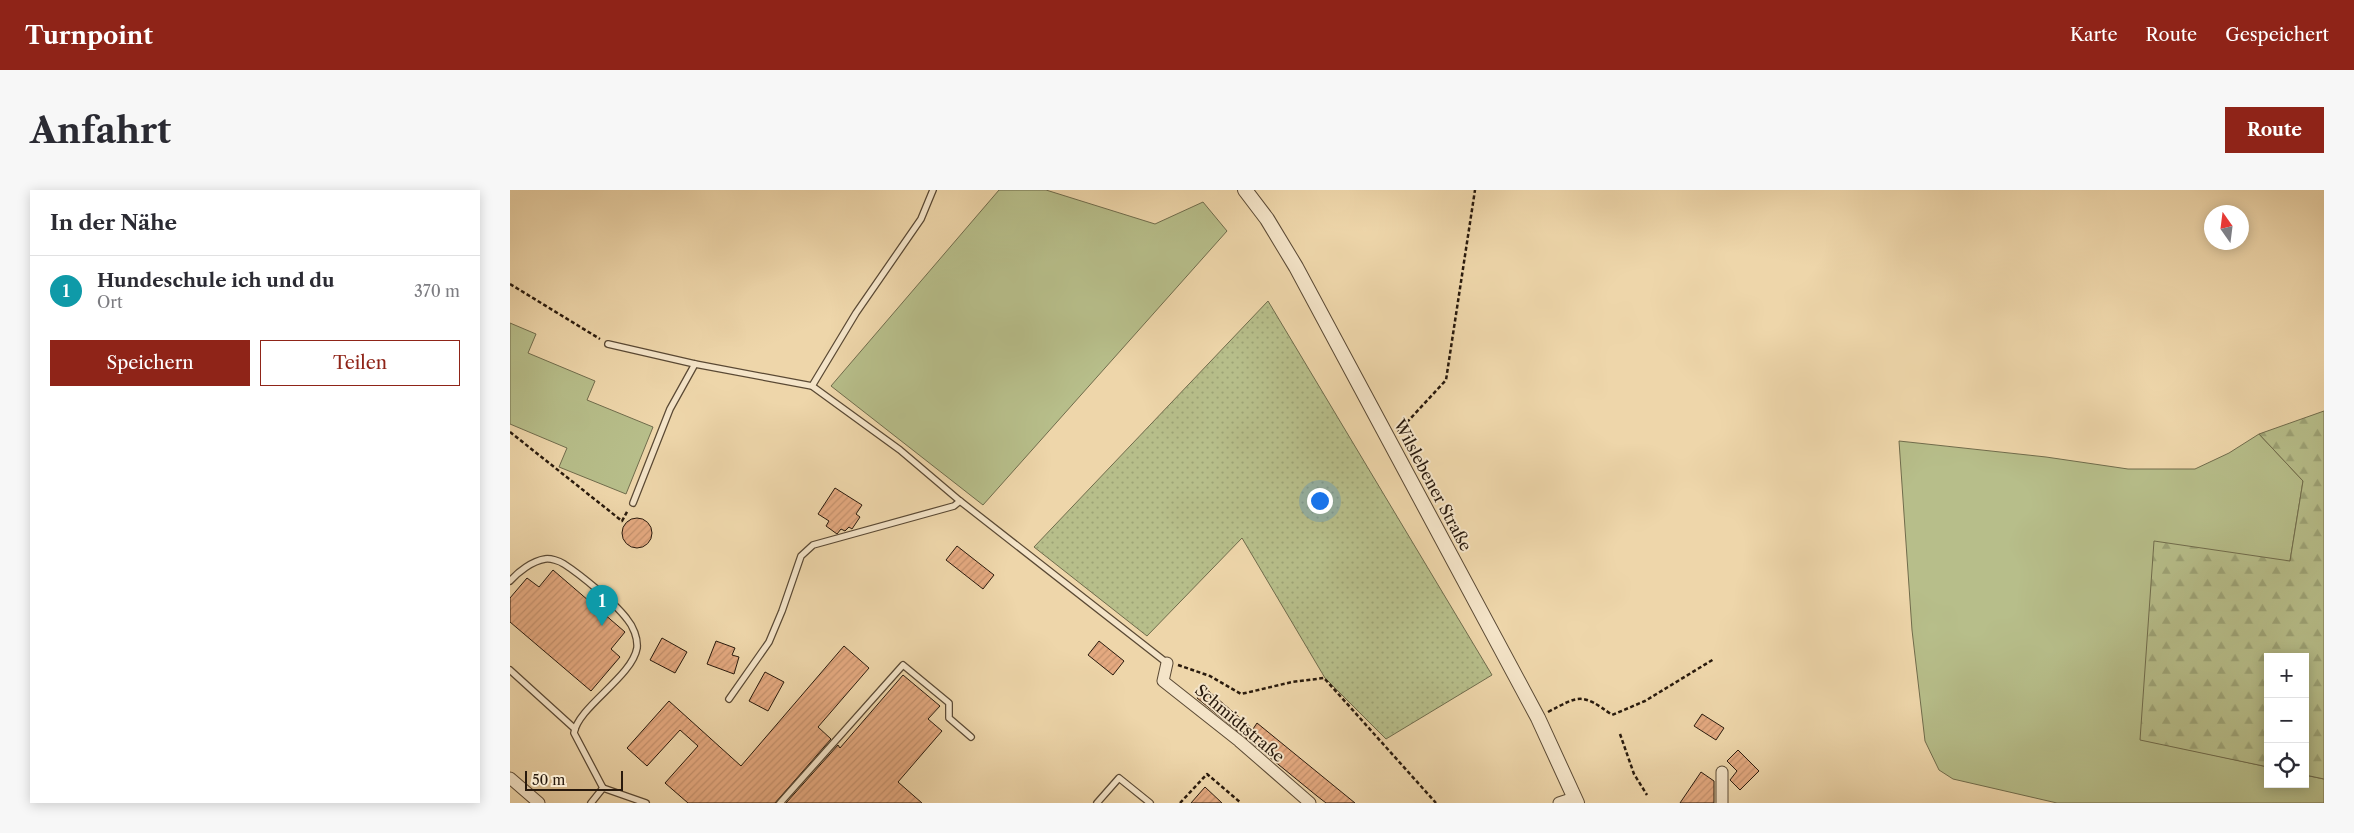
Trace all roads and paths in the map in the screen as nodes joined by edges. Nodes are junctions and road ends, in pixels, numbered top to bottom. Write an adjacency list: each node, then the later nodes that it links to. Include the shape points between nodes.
1 (934, 190): 7 (lane, via 921,219 856,313)
2 (1246, 190): 9 (street, Wilslebener Straße, via 1296,267)
3 (1475, 190): 9 (path, via 1446,380 1404,428)
4 (510, 284): 5 (path)
5 (608, 344): 6 (lane)
6 (695, 364): 7 (lane); 11 (lane, via 670,409)
7 (812, 386): 10 (lane, via 900,450)
8 (510, 432): 11 (path, via 622,521)
9 (1388, 438): 17 (street, Wilslebener Straße)
10 (960, 501): 14 (lane); 16 (lane, via 954,506 806,549 768,642)
11 (633, 503)
12 (510, 581): 18 (lane, via 516,574 546,559 562,562 616,607 628,619 635,634 637,648 628,666 582,716)
13 (1714, 659): 17 (path, via 1645,701 1612,715 1583,698 1567,702)
14 (1167, 663): 34 (street, Schmidtstraße, via 1162,681 1239,741); 35 (path, via 1210,676 1241,694 1324,678)
15 (510, 670): 18 (lane)
16 (729, 699)
17 (1538, 718): 25 (street, Wilslebener Straße)
18 (575, 729): 23 (lane, via 574,733)
19 (1620, 734): 24 (path, via 1634,774)
20 (971, 737): 29 (lane, via 949,718 949,703 903,665)
21 (1722, 772): 37 (street)
22 (510, 778): 26 (street)
23 (603, 788): 27 (lane); 28 (lane)
24 (1647, 795)
25 (1573, 796): 36 (street)
26 (539, 803)
27 (591, 803)
28 (646, 803)
29 (780, 803)
30 (1097, 803): 31 (lane, via 1119,778)
31 (1150, 803)
32 (1180, 803): 33 (path, via 1207,774)
33 (1241, 803)
34 (1310, 803)
35 (1436, 803)
36 (1558, 803)
37 (1722, 803)

